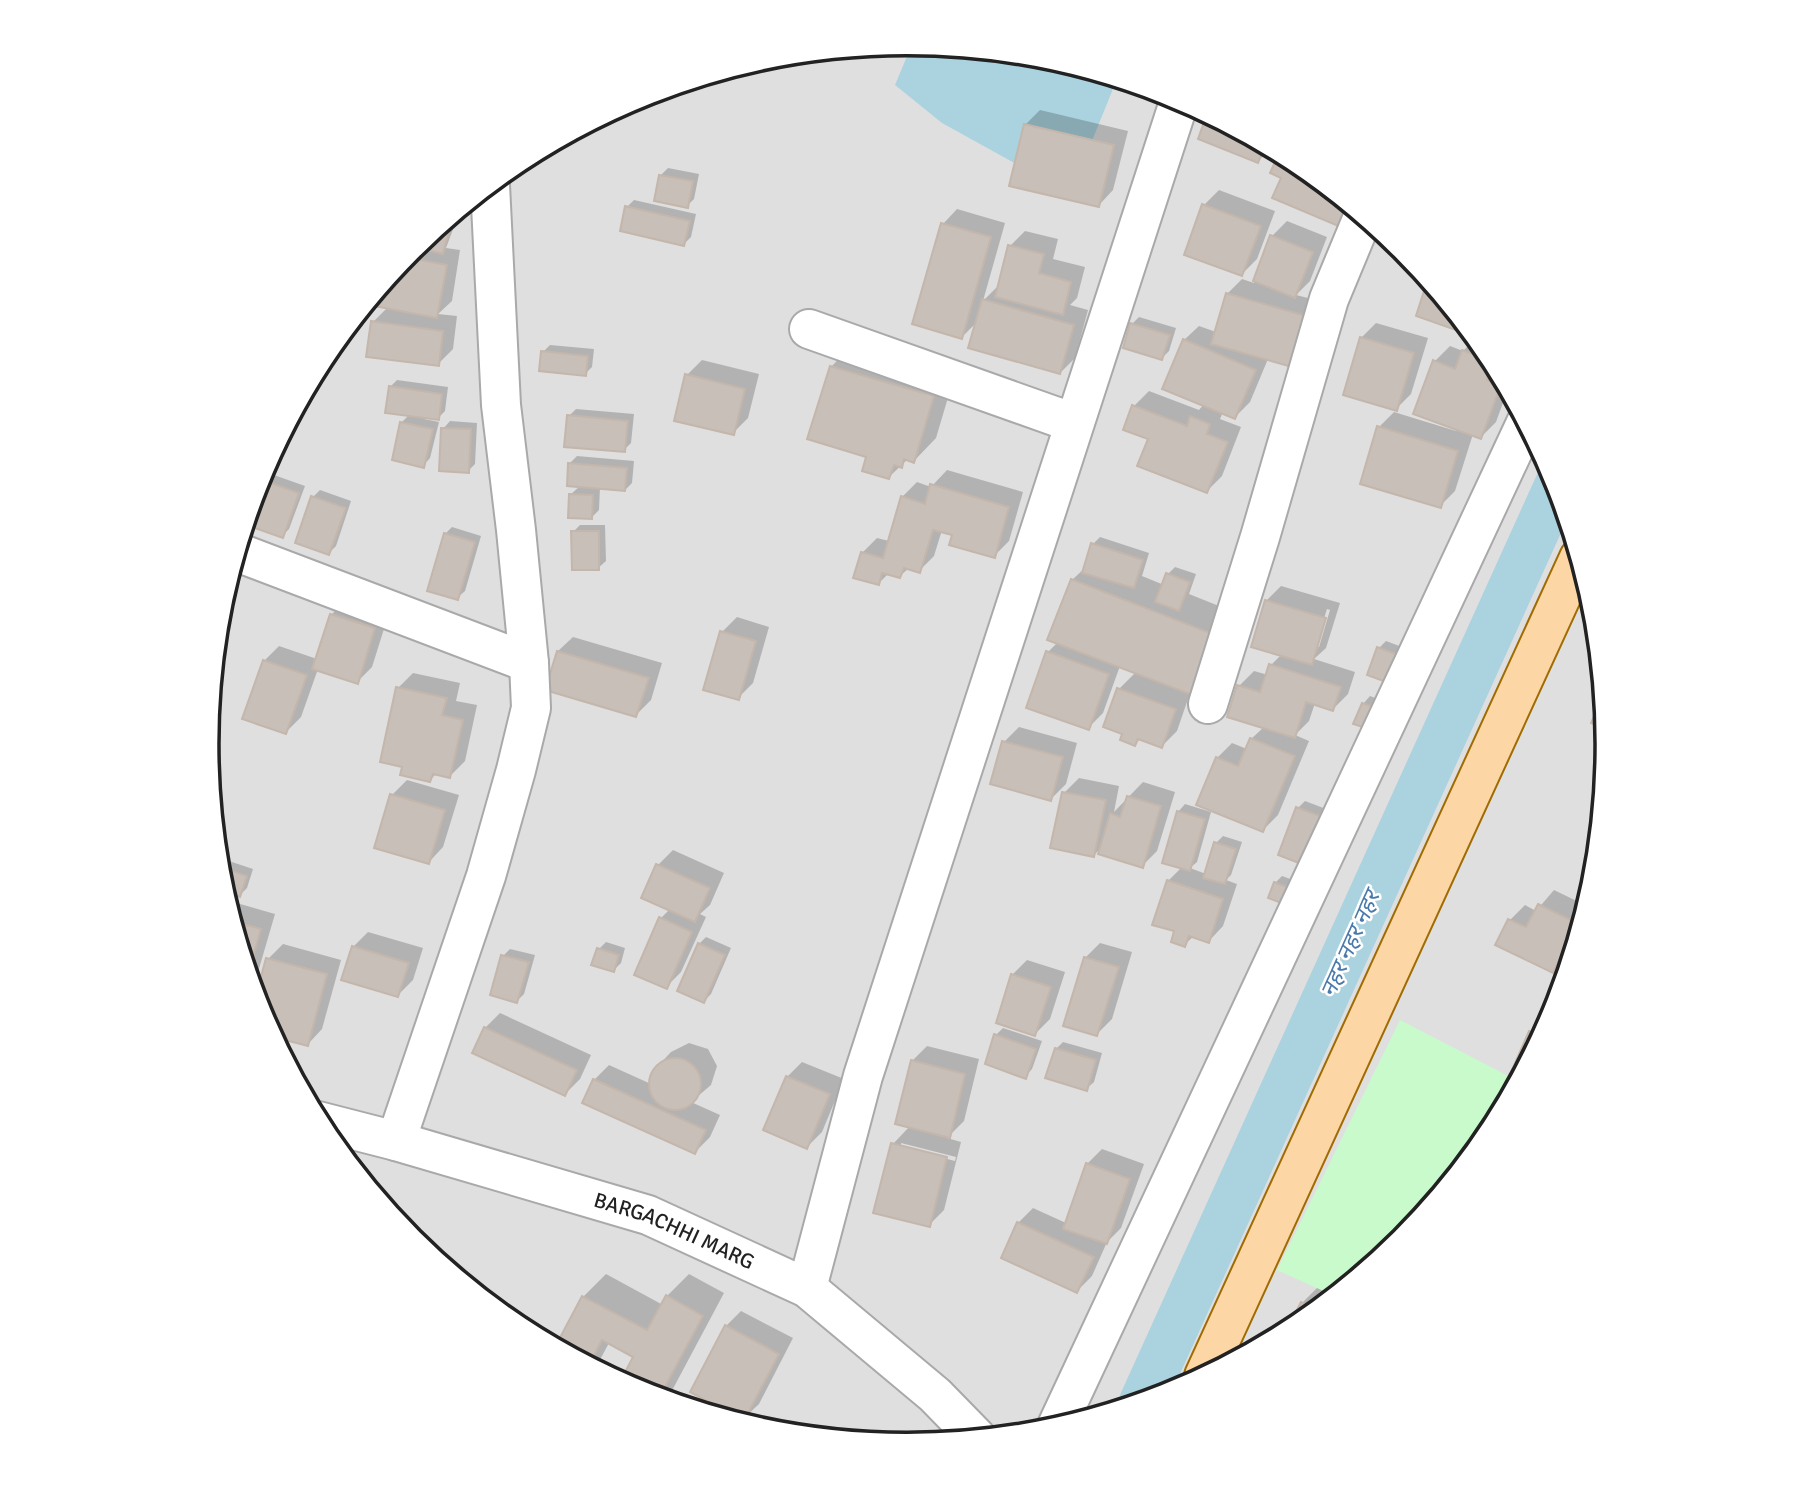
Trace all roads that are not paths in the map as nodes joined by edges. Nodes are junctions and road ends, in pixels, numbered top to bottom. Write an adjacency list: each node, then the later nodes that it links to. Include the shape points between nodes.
1 (1176, 111): 5 (street)
2 (491, 196): 9 (street, via 501,405)
3 (1359, 225): 10 (street, via 1329,299)
4 (809, 329): 5 (street)
5 (1074, 423): 13 (street, via 863,1076)
6 (1521, 434): 15 (street)
7 (245, 555): 9 (street)
8 (1573, 571): 14 (main road)
9 (529, 663): 12 (street, via 531,708 512,783 486,876)
10 (1208, 704)
11 (334, 1125): 12 (street, BARGACHHI MARG)
12 (397, 1141): 13 (street, BARGACHHI MARG, via 648,1215)
13 (807, 1288): 16 (street, BARGACHHI MARG)
14 (1211, 1363)
15 (1062, 1415)
16 (970, 1430)

